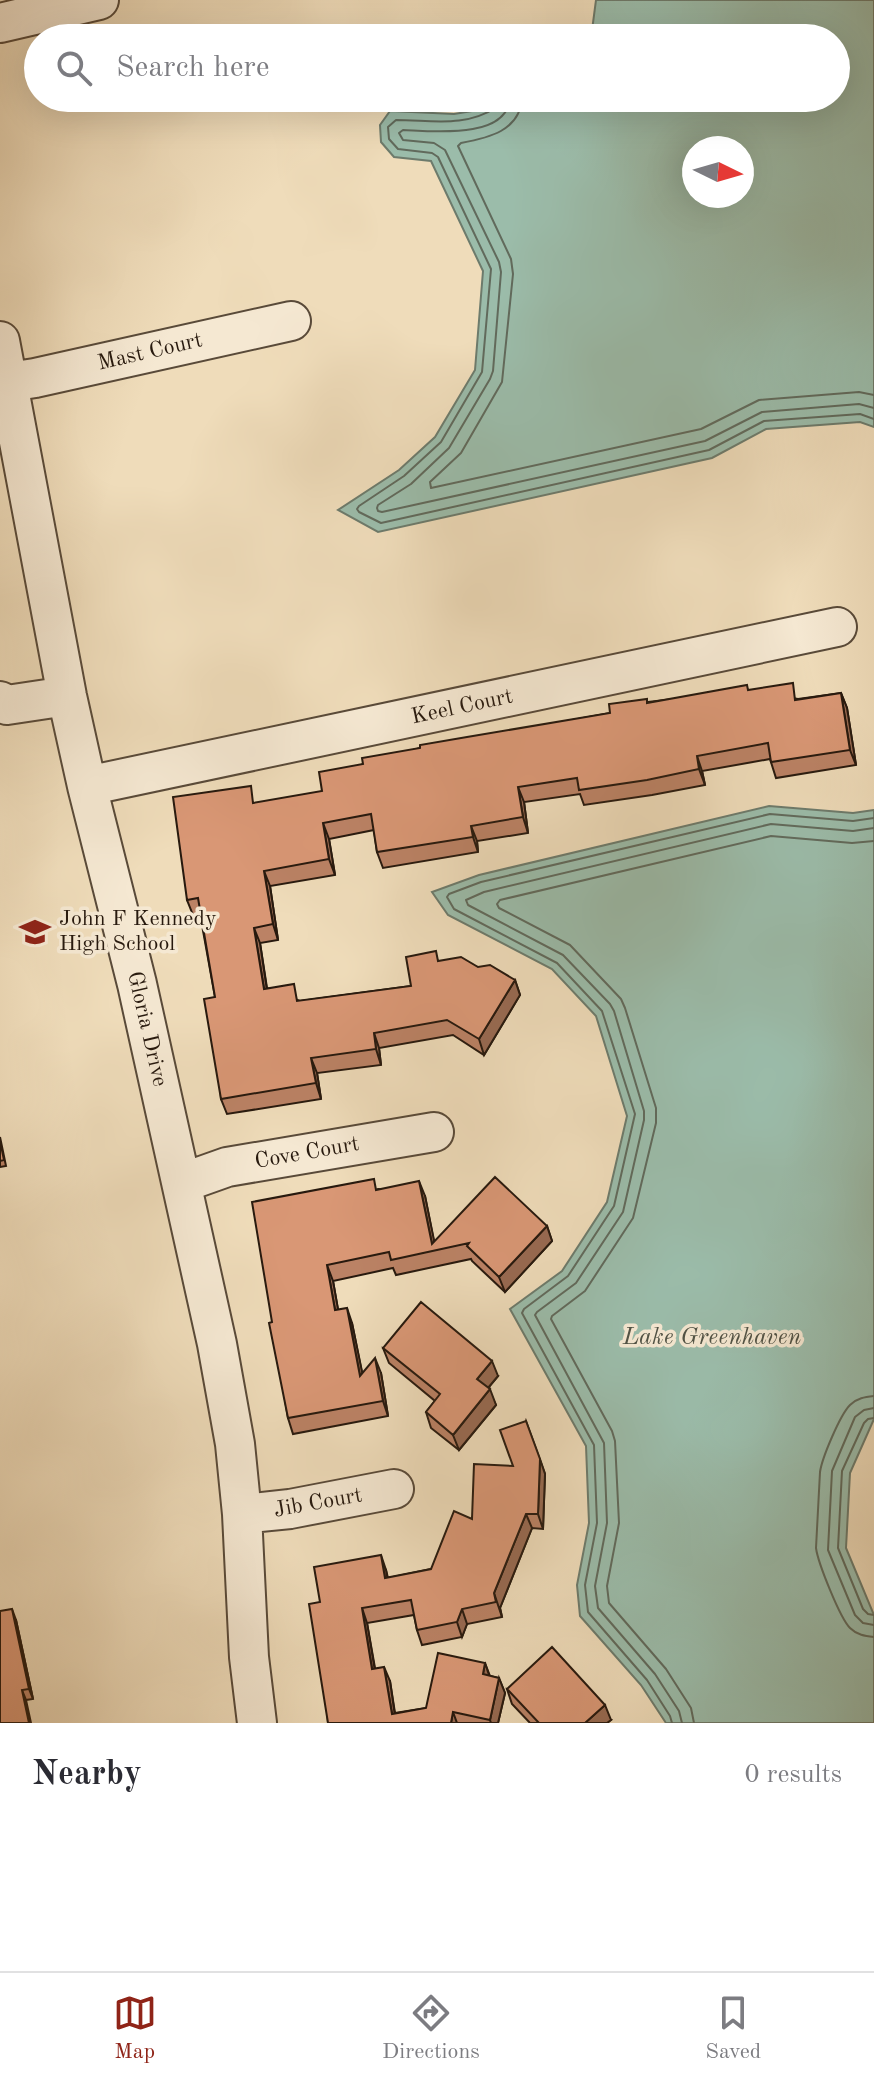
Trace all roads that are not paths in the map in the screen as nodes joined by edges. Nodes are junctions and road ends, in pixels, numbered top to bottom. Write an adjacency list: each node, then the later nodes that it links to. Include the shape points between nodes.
1 (99, 0): 2 (street)
2 (0, 23)
3 (291, 321): 5 (street, Mast Court)
4 (0, 341): 5 (street, Gloria Drive)
5 (9, 382): 7 (street, Gloria Drive)
6 (837, 627): 9 (street, Keel Court)
7 (67, 696): 8 (street, via 7,705); 9 (street, Gloria Drive)
8 (0, 701)
9 (87, 786): 11 (street, Gloria Drive)
10 (434, 1132): 11 (street, Cove Court, via 227,1167)
11 (182, 1183): 13 (street, Gloria Drive, via 233,1430)
12 (394, 1489): 13 (street, Jib Court)
13 (242, 1514): 14 (street, Gloria Drive)
14 (257, 1723)

